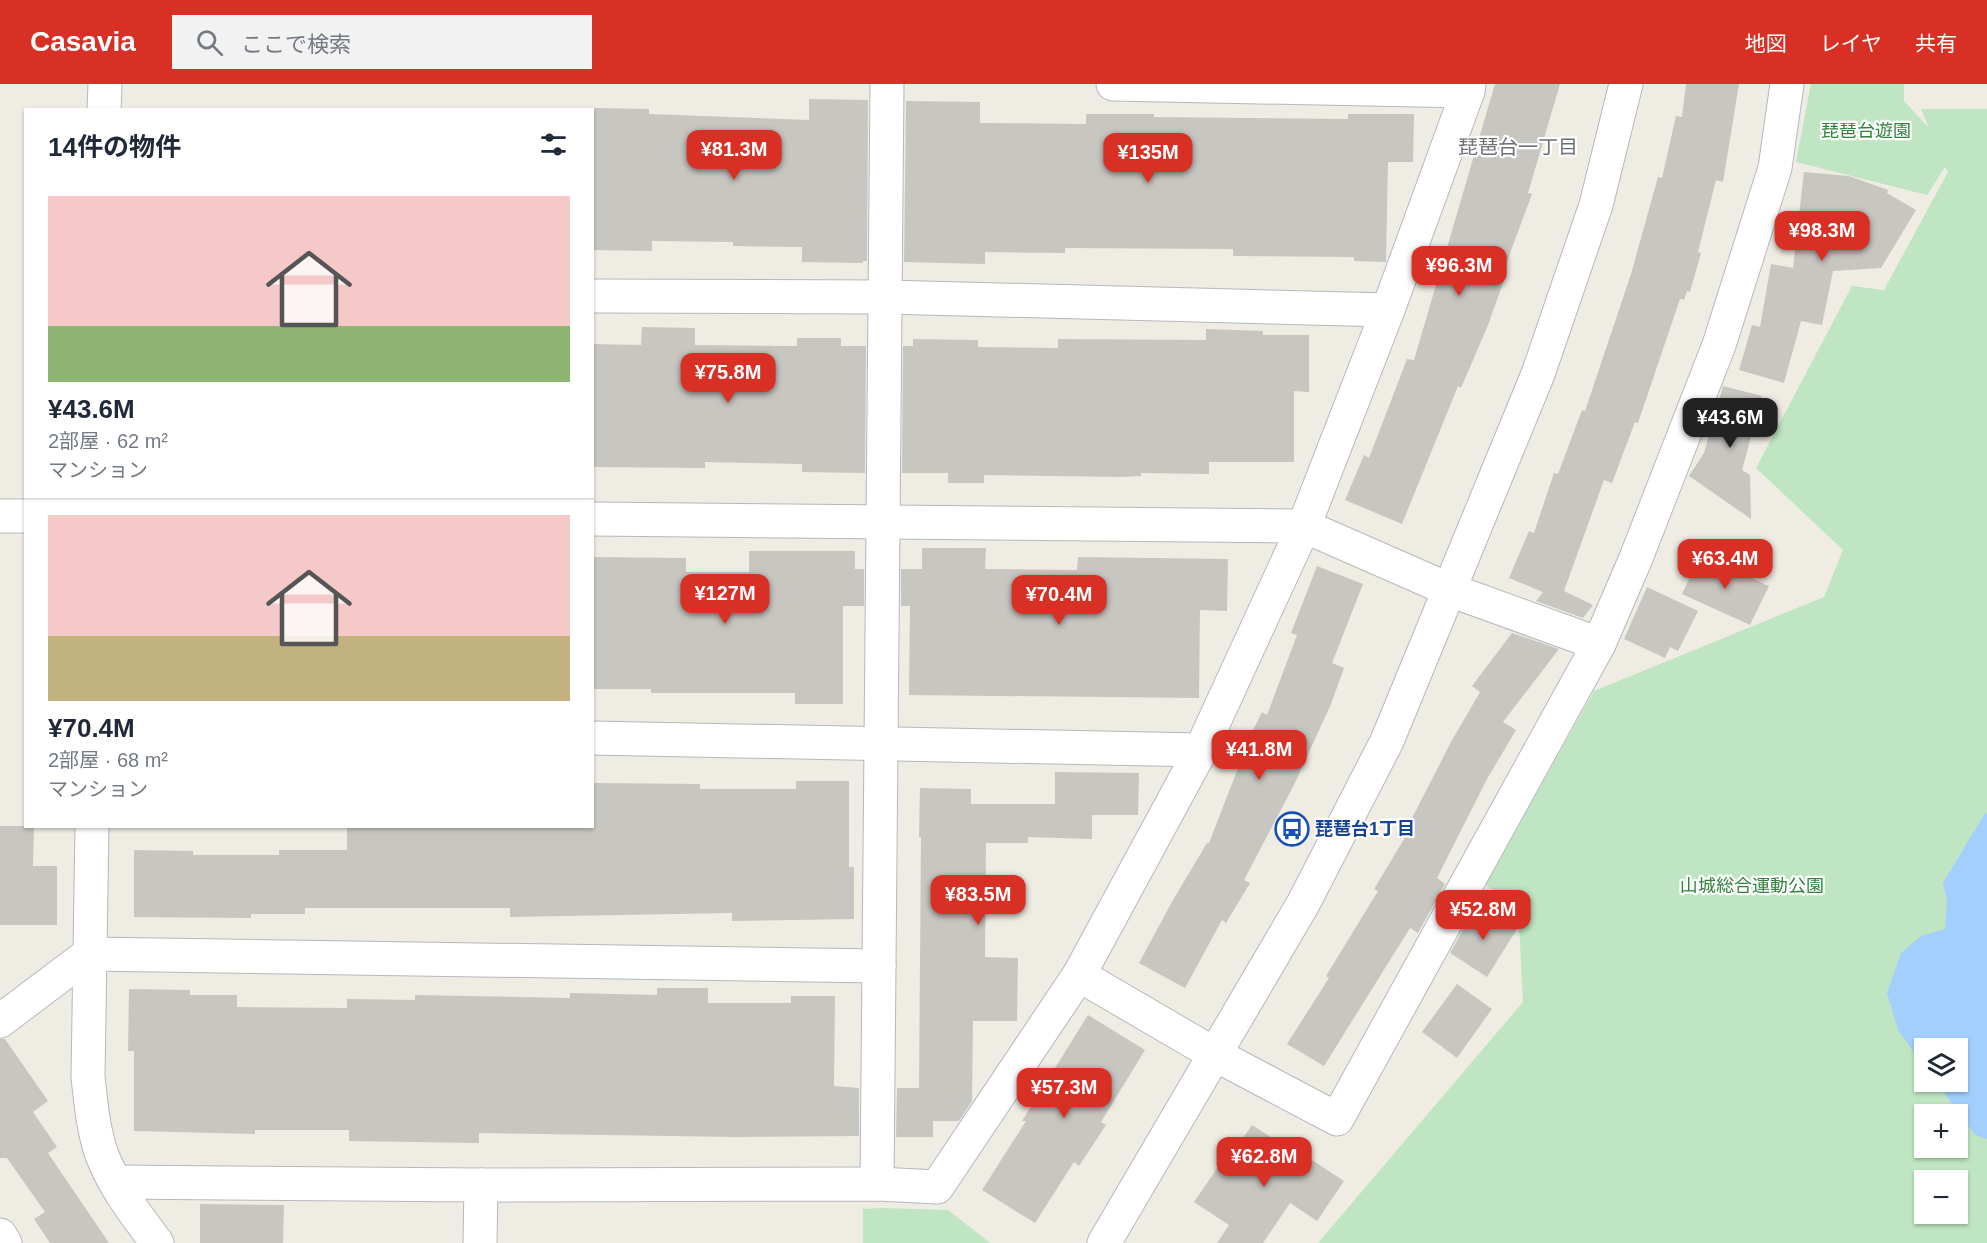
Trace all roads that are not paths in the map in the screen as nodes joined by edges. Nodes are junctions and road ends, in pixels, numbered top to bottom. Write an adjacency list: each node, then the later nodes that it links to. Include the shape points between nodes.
1 (105, 84): 7 (street)
2 (888, 84): 9 (street)
3 (1113, 84): 6 (street)
4 (1626, 84): 16 (street, via 1577,265 1538,374)
5 (1787, 84): 17 (street, via 1775,168 1719,345)
6 (1468, 88): 10 (street)
7 (105, 108)
8 (594, 296): 9 (street)
9 (886, 297): 10 (street); 14 (street)
10 (1388, 310): 15 (street)
11 (0, 516): 12 (street)
12 (24, 516)
13 (594, 519): 14 (street)
14 (884, 521): 15 (street); 19 (street)
15 (1304, 526): 16 (street); 20 (street)
16 (1450, 590): 17 (street); 26 (street, via 1387,741 1303,904)
17 (1599, 644): 26 (street, via 1336,1119)
18 (594, 738): 19 (street)
19 (881, 744): 20 (street); 23 (street)
20 (1201, 750): 24 (street)
21 (92, 828): 22 (street)
22 (89, 954): 23 (street); 25 (street); 27 (street, via 88,1077 92,1114 102,1155)
23 (879, 966): 28 (street)
24 (1079, 975): 26 (street); 28 (street, via 937,1187)
25 (0, 1021)
26 (1216, 1055): 34 (street)
27 (116, 1182): 29 (street); 32 (street)
28 (877, 1184): 29 (street)
29 (481, 1185): 33 (street)
30 (0, 1235): 31 (street)
31 (5, 1243)
32 (157, 1243)
33 (480, 1243)
34 (1104, 1243)

